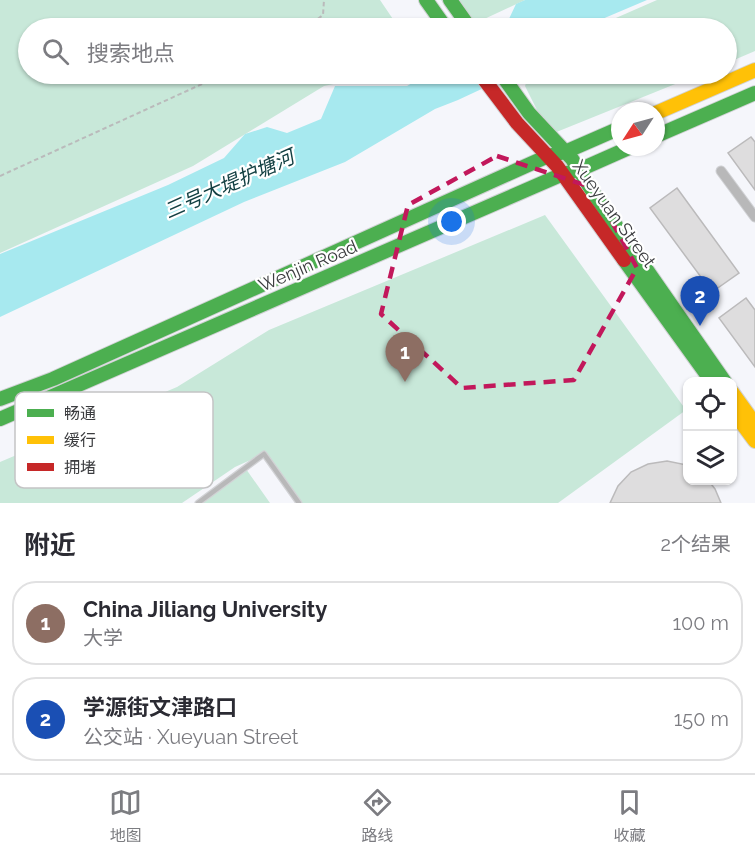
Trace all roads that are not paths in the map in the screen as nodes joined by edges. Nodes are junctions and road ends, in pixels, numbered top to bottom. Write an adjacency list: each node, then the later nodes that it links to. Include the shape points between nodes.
1 (426, 0): 3 (main road)
2 (450, 0): 4 (main road)
3 (439, 18)
4 (463, 18)
5 (755, 70): 6 (main road)
6 (737, 78)
7 (488, 84): 15 (main road, Xueyuan Street)
8 (509, 84): 14 (main road, Xueyuan Street)
9 (722, 84): 11 (main road)
10 (755, 93): 13 (main road)
11 (665, 108)
12 (611, 132): 14 (main road, Wenjin Road)
13 (665, 132)
14 (565, 152): 15 (main road, Wenjin Road); 17 (main road, Xueyuan Street)
15 (548, 156): 19 (main road, Xueyuan Street); 23 (main road, Wenjin Road)
16 (611, 156): 17 (main road, Wenjin Road)
17 (579, 170): 19 (main road, Wenjin Road); 22 (main road, Xueyuan Street)
18 (721, 171): 20 (street)
19 (563, 174): 21 (main road, Xueyuan Street); 24 (main road, Wenjin Road)
20 (755, 217)
21 (709, 377)
22 (722, 377)
23 (19, 392)
24 (62, 392)
25 (15, 393): 26 (main road, Wenjin Road)
26 (0, 399)
27 (737, 399): 31 (main road)
28 (15, 412): 30 (main road, Wenjin Road)
29 (737, 417): 32 (main road)
30 (0, 419)
31 (755, 424)
32 (755, 441)
33 (198, 503): 34 (lane, via 264,454)
34 (299, 503)

